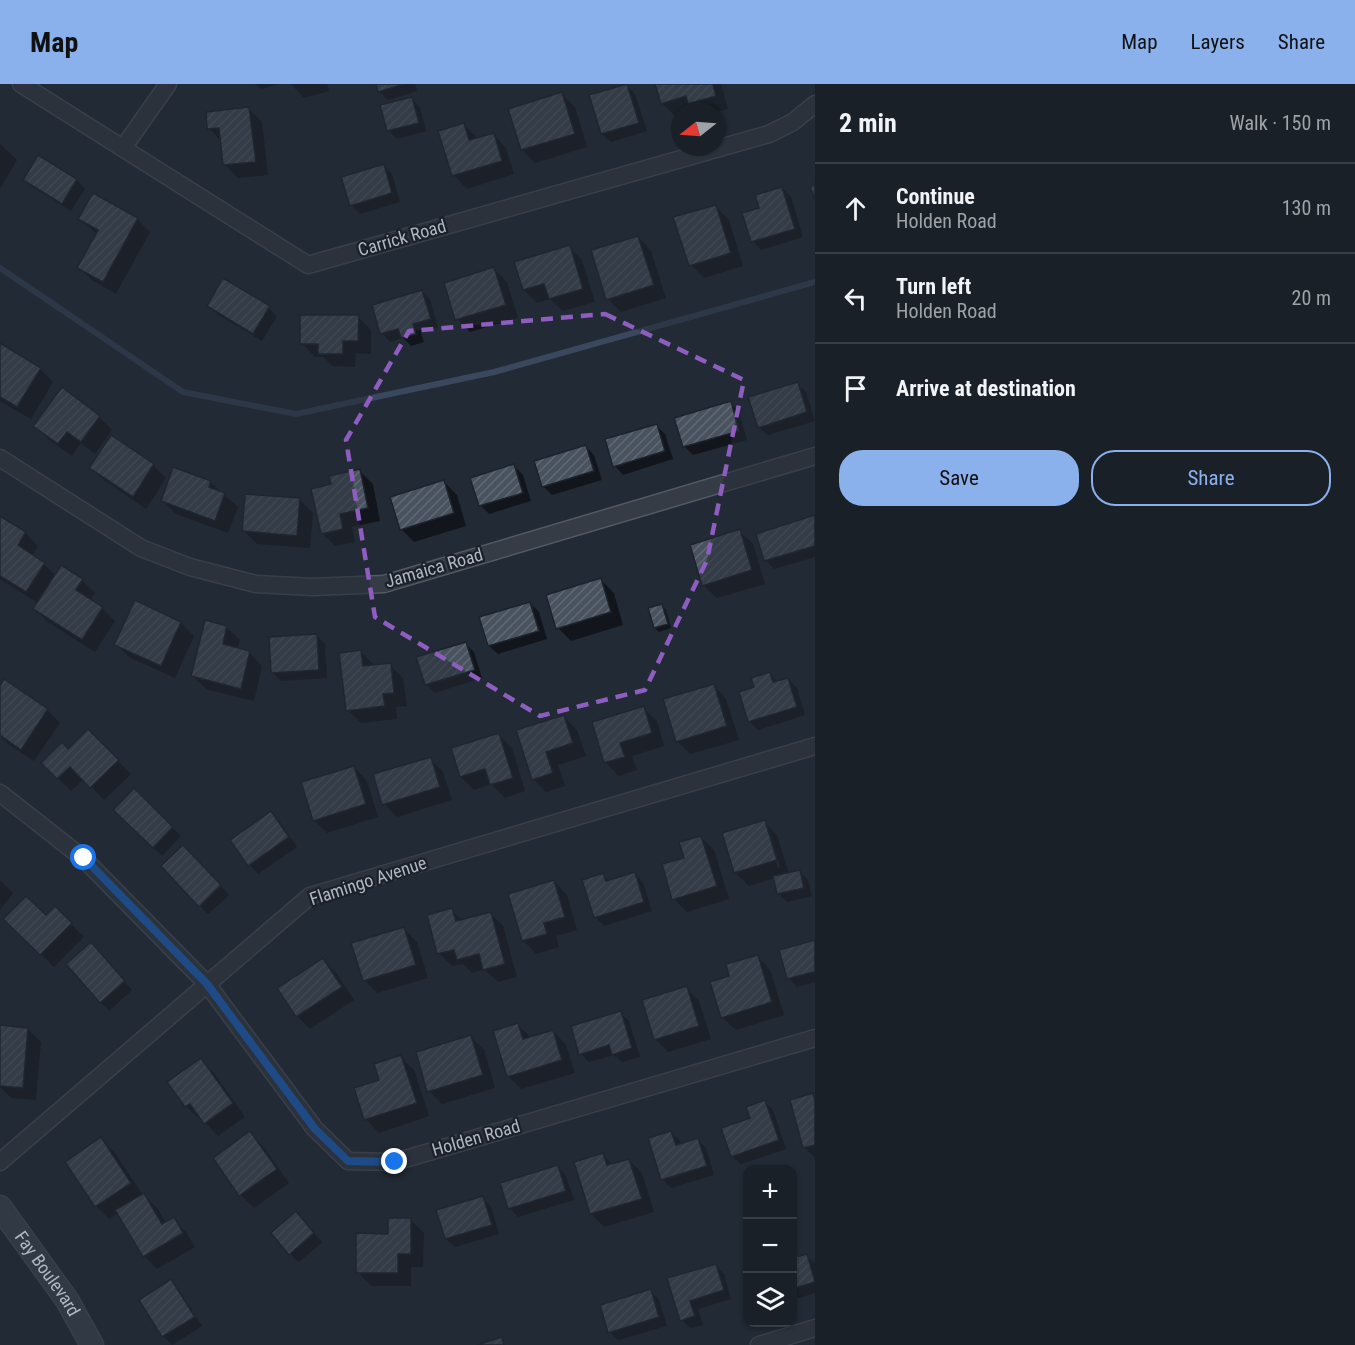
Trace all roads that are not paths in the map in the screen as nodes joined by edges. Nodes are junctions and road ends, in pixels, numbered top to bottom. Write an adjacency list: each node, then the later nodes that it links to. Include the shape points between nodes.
1 (21, 84): 4 (street, Carrick Road)
2 (168, 84): 4 (street)
3 (815, 104): 4 (street, Carrick Road, via 793,122 769,134 309,265)
4 (123, 148)
5 (815, 456): 6 (street, Jamaica Road, via 384,584 313,587 256,584 190,567 141,548)
6 (0, 458)
7 (815, 746): 9 (street, Flamingo Avenue, via 310,896)
8 (0, 793): 9 (street, Holden Road, via 84,858)
9 (207, 984): 10 (street, Holden Road, via 315,1129 348,1161 395,1162); 11 (street, Flamingo Avenue)
10 (815, 1038)
11 (0, 1162)
12 (0, 1207): 14 (street, Fay Boulevard, via 68,1300)
13 (815, 1328): 15 (street)
14 (92, 1345)
15 (759, 1345)

